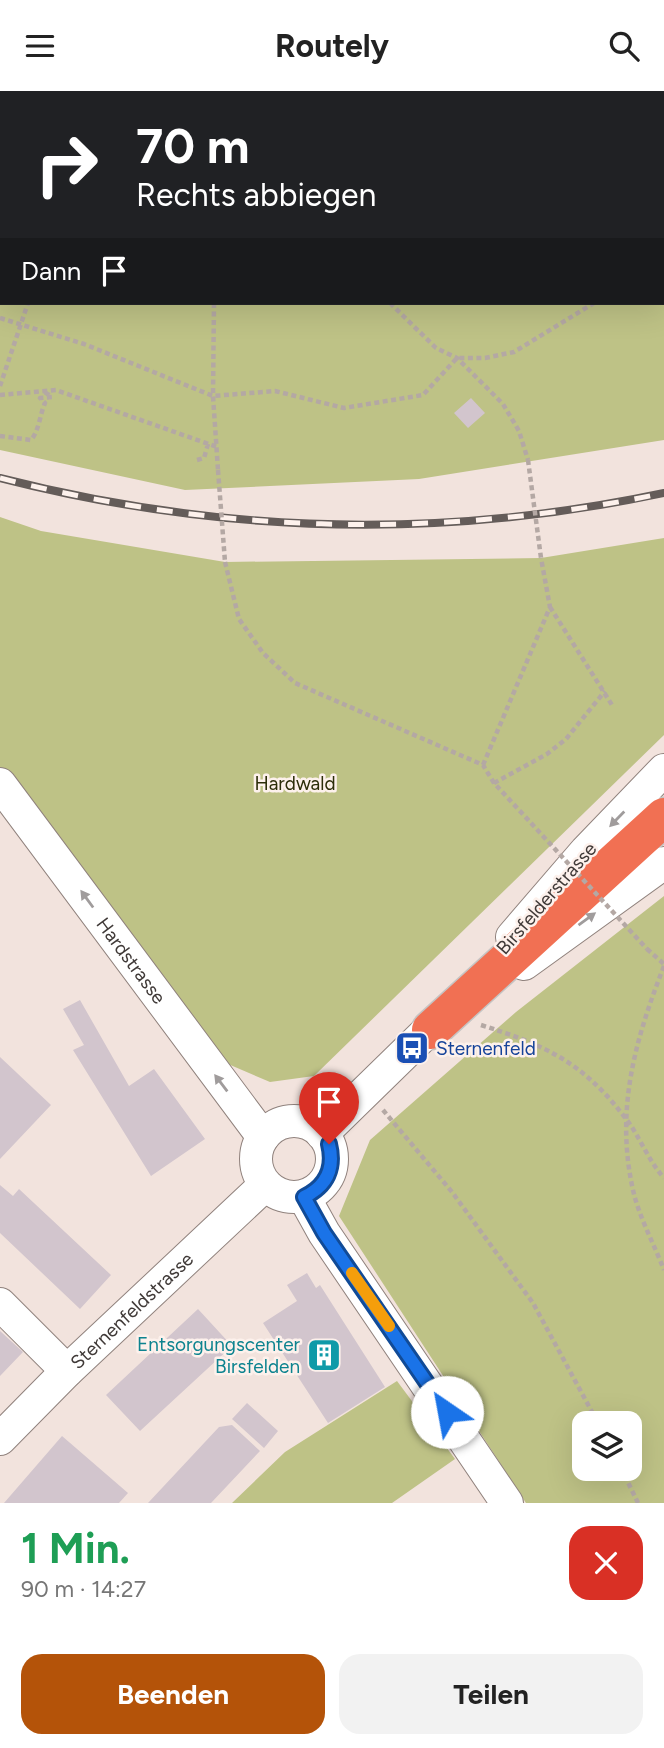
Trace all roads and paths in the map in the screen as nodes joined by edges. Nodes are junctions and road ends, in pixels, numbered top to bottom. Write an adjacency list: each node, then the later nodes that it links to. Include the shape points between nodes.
1 (26, 305): 6 (path)
2 (214, 305): 11 (path)
3 (392, 305): 7 (path, via 436,348)
4 (591, 305): 7 (path, via 514,352)
5 (0, 318): 6 (path)
6 (21, 324): 8 (path); 11 (path)
7 (457, 358): 11 (path, via 423,395 344,408 275,391); 16 (path, bridge, via 503,404 519,432 528,460)
8 (0, 386)
9 (42, 390): 10 (path); 12 (path, via 52,397 40,398 45,403 31,440); 13 (path, via 56,390)
10 (0, 395)
11 (213, 396): 14 (path)
12 (0, 436)
13 (208, 444): 14 (path); 15 (path, via 204,458)
14 (218, 447): 19 (path, bridge, via 225,562 239,619 263,653 295,683)
15 (197, 460)
16 (550, 607): 17 (path); 19 (path)
17 (605, 691): 18 (path); 21 (path, via 566,739)
18 (612, 705)
19 (483, 765): 21 (path)
20 (664, 770): 27 (street, Birsfelderstrasse, one-way to 27, via 586,851)
21 (494, 783): 25 (path, bridge)
22 (0, 784): 31 (street, Hardstrasse, one-way to 22)
23 (664, 817): 27 (highway)
24 (664, 863): 27 (street, Birsfelderstrasse, one-way to 24)
25 (664, 965): 28 (path, via 639,1029)
26 (478, 1024): 28 (path, via 535,1042 580,1068)
27 (431, 1030): 30 (street, Birsfelderstrasse)
28 (624, 1116): 32 (path); 35 (path, via 633,1191)
29 (391, 1118): 38 (path, via 533,1303)
30 (323, 1134): 31 (street, via 306,1123 287,1121); 34 (street, via 332,1165 322,1185)
31 (262, 1137): 33 (street, via 255,1156)
32 (664, 1178)
33 (265, 1185): 34 (street, via 282,1196); 37 (street, Sternenfeldstrasse)
34 (304, 1197): 41 (street)
35 (664, 1269)
36 (0, 1304): 37 (street)
37 (67, 1370): 39 (street, Sternenfeldstrasse)
38 (592, 1411)
39 (0, 1439)
40 (627, 1481): 42 (path)
41 (507, 1503)
42 (638, 1503)

